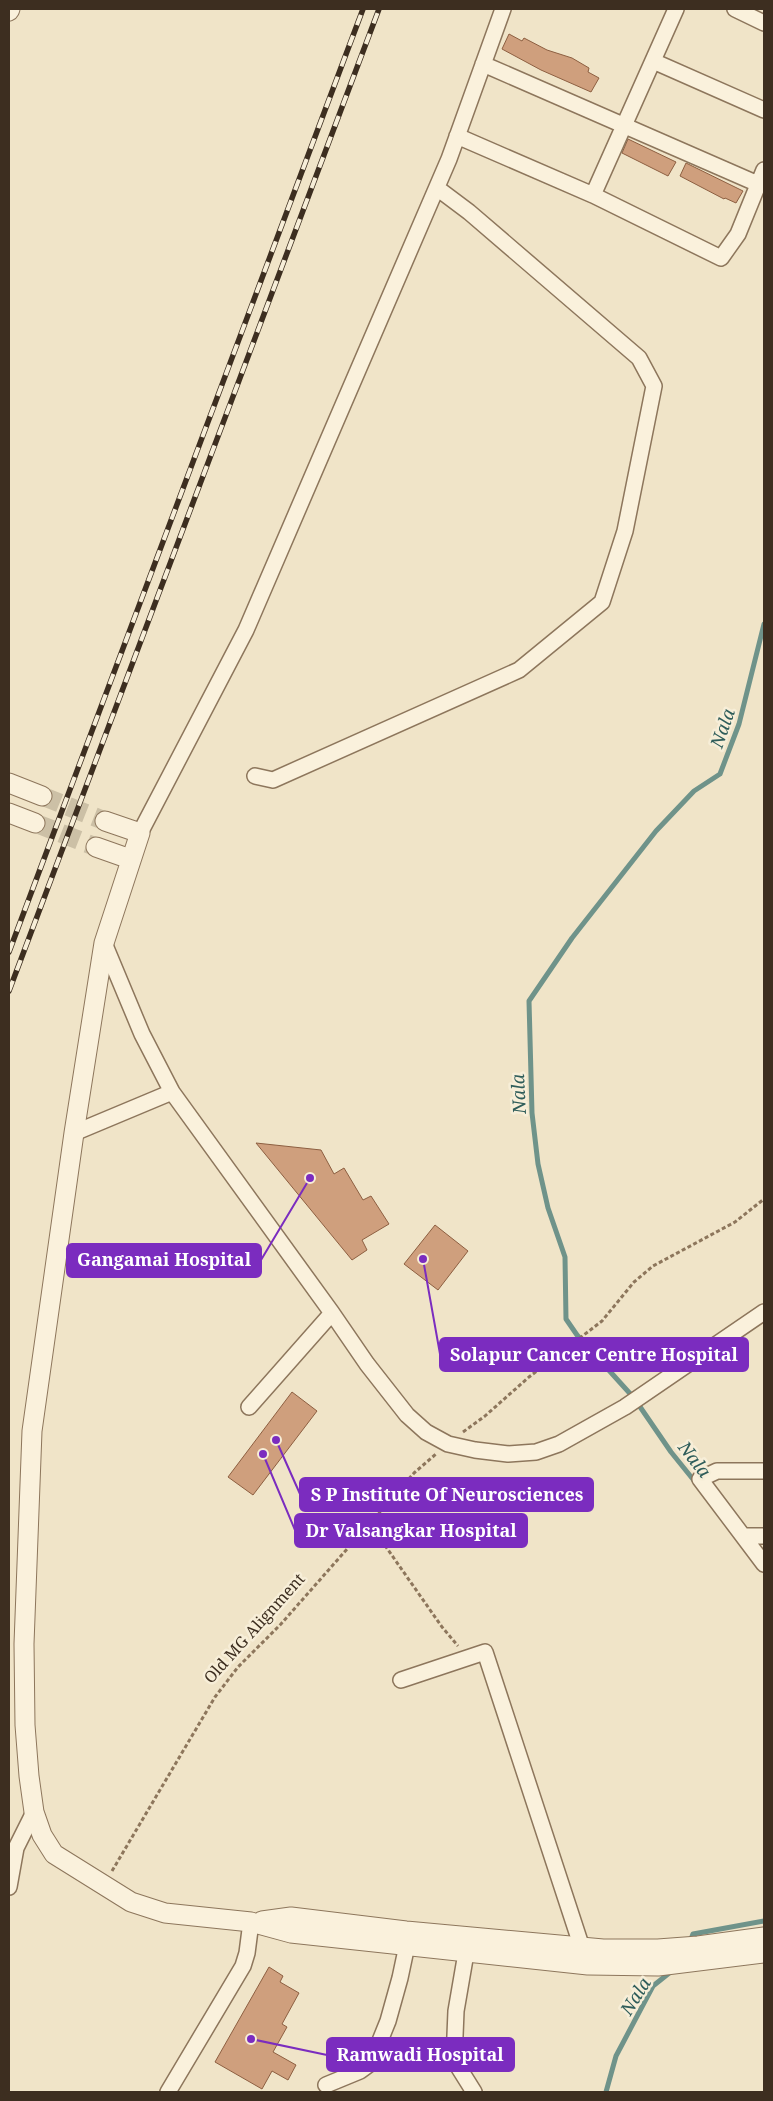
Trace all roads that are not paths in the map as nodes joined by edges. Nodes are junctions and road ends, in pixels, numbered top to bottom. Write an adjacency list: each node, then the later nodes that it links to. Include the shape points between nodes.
1 (503, 9): 6 (street)
2 (676, 9): 5 (street)
3 (734, 9): 4 (street)
4 (764, 23)
5 (653, 61): 7 (street); 8 (street)
6 (483, 64): 8 (street); 9 (street)
7 (764, 110)
8 (624, 126): 10 (street); 12 (street)
9 (457, 136): 11 (street); 12 (street)
10 (761, 177): 12 (street, via 738,234 721,258)
11 (437, 188): 13 (street, via 639,358 654,386 625,531 602,602 518,670 273,780); 19 (street, via 246,630)
12 (593, 195)
13 (255, 776)
14 (9, 783): 15 (street)
15 (42, 796)
16 (9, 812): 18 (street)
17 (105, 821): 19 (street)
18 (35, 823)
19 (140, 833): 21 (street)
20 (96, 847): 21 (street)
21 (130, 859): 22 (street)
22 (104, 943): 23 (street, via 142,1034); 24 (street)
23 (172, 1092): 24 (street); 26 (street)
24 (74, 1133): 33 (street, via 32,1431 24,1644 25,1725)
25 (764, 1312): 26 (street, via 625,1407 559,1444 536,1452 508,1454 448,1444 426,1432 407,1415)
26 (332, 1313): 27 (street)
27 (249, 1408)
28 (764, 1471): 29 (street, via 717,1471 700,1479)
29 (743, 1536): 30 (street); 31 (street)
30 (764, 1536)
31 (764, 1564)
32 (401, 1680): 38 (street, via 485,1652)
33 (34, 1812): 34 (street, via 16,1848); 35 (street, via 42,1835 54,1854 146,1908 183,1916)
34 (9, 1887)
35 (251, 1922): 37 (street, via 292,1933); 38 (street, via 291,1917); 45 (street, via 243,1966)
36 (764, 1937): 40 (street)
37 (407, 1945): 39 (street); 44 (street, via 388,2021 371,2063)
38 (581, 1948): 42 (street); 43 (street)
39 (466, 1953): 43 (street); 46 (street, via 456,2011 454,2060)
40 (699, 1954): 41 (street); 42 (street)
41 (764, 1954)
42 (658, 1958): 43 (street)
43 (588, 1965)
44 (326, 2085)
45 (168, 2092)
46 (474, 2092)

